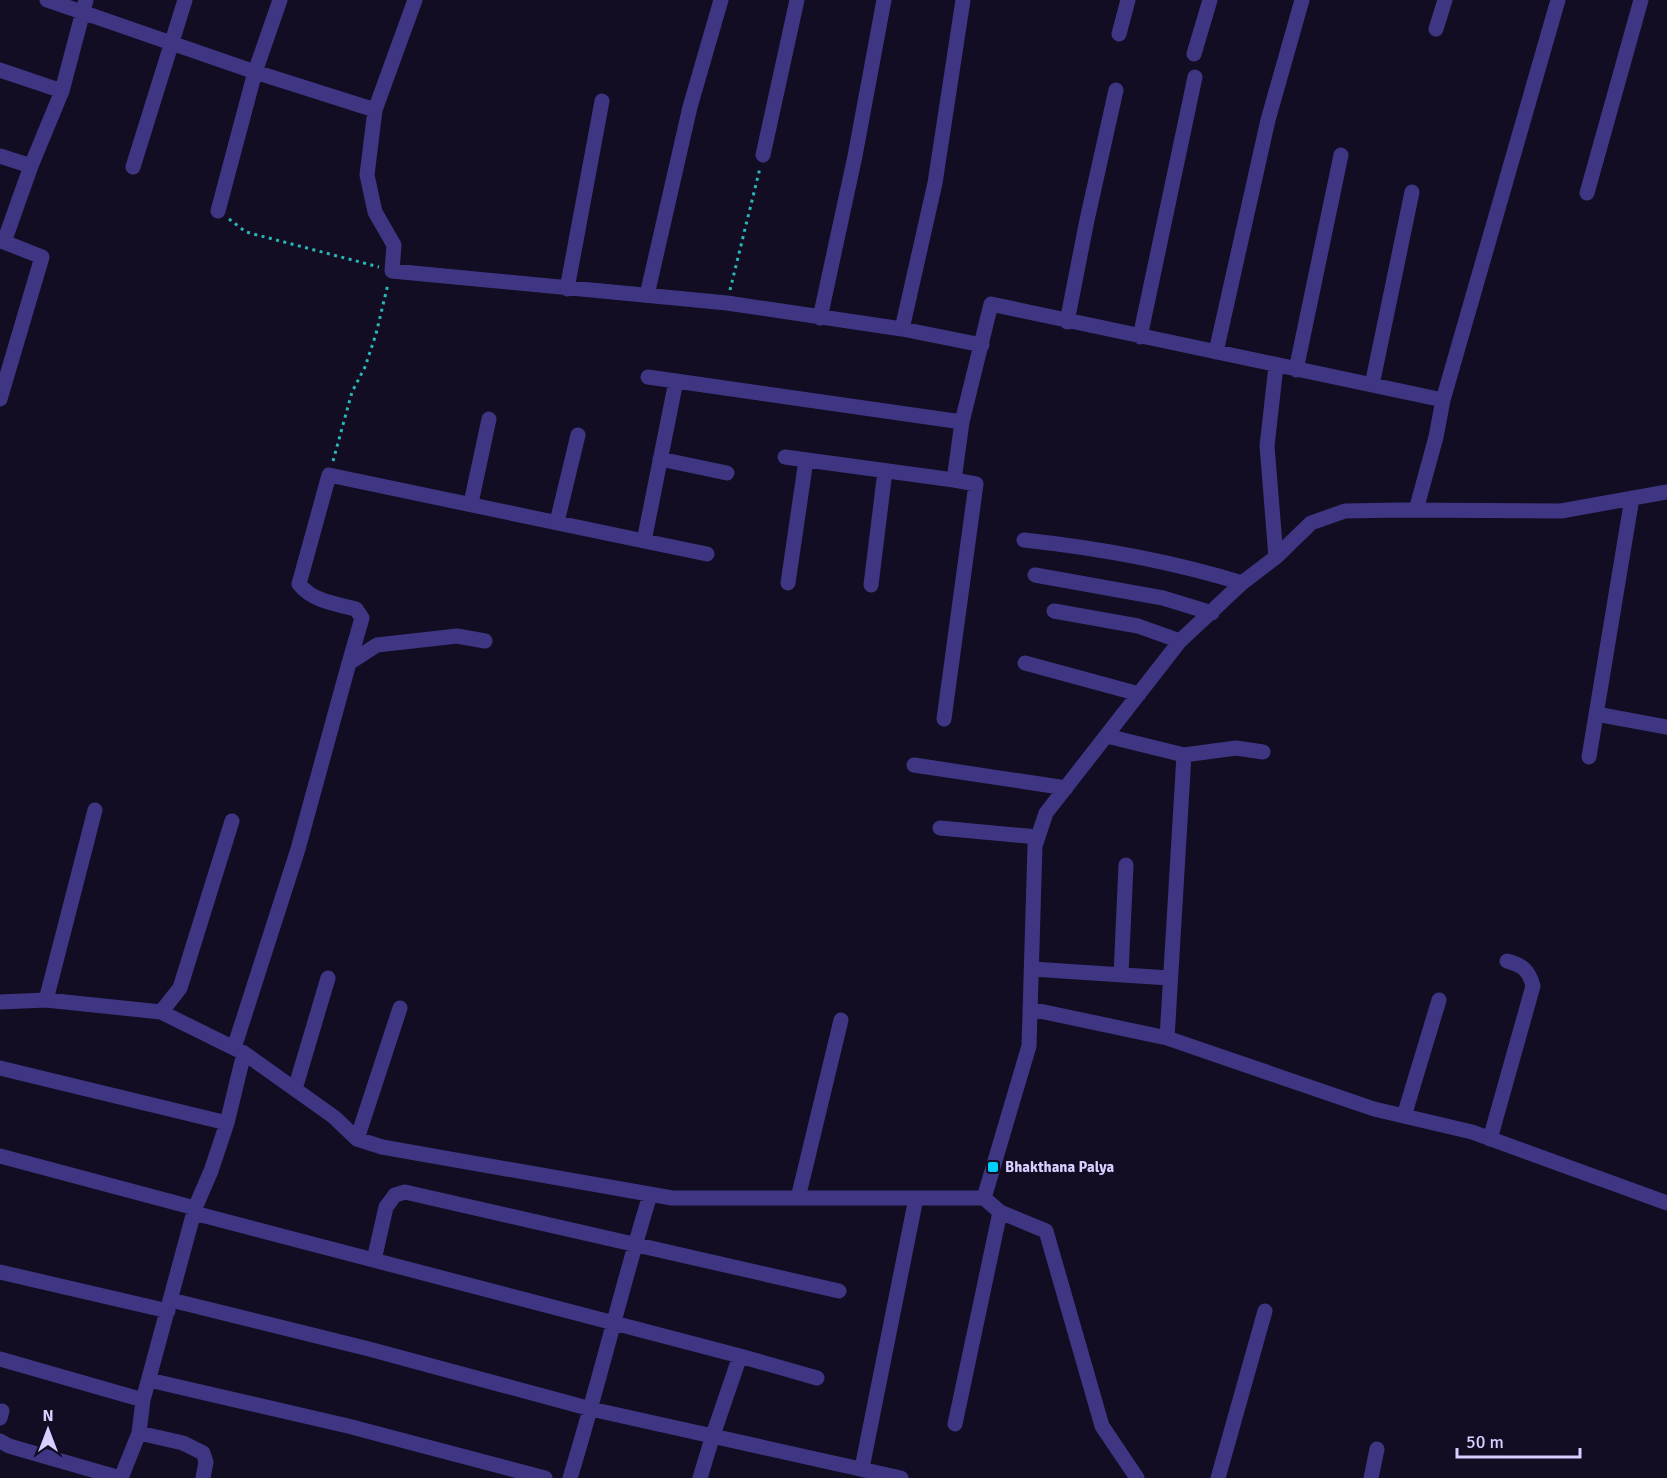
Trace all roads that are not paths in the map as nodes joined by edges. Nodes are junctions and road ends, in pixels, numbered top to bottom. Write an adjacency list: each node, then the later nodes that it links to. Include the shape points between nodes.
1 (47, 0): 15 (street)
2 (185, 0): 18 (street)
3 (280, 0): 21 (street)
4 (415, 0): 26 (street)
5 (722, 0): 37 (street, via 690,107)
6 (797, 0): 27 (street)
7 (884, 0): 38 (street)
8 (963, 0): 40 (street, via 935,183)
9 (1128, 0): 17 (street)
10 (1210, 0): 19 (street)
11 (1302, 0): 43 (street, via 1268,120)
12 (1445, 0): 16 (street)
13 (1558, 0): 50 (street)
14 (1641, 0): 33 (street)
15 (84, 6): 18 (street); 24 (street)
16 (1436, 29)
17 (1119, 34)
18 (171, 42): 21 (street); 31 (street)
19 (1194, 54)
20 (0, 70): 24 (street)
21 (255, 72): 26 (street); 34 (street)
22 (1195, 77): 41 (street)
23 (1116, 90): 39 (street)
24 (62, 91): 30 (street)
25 (602, 101): 36 (street)
26 (375, 110): 36 (street, via 367,175 375,212 394,245 392,271)
27 (763, 155)
28 (1341, 155): 45 (street)
29 (0, 156): 30 (street)
30 (31, 166): 35 (street)
31 (133, 167)
32 (1412, 192): 48 (street)
33 (1587, 193)
34 (218, 211)
35 (2, 242): 49 (street, via 42,257)
36 (567, 289): 37 (street)
37 (647, 295): 38 (street)
38 (820, 318): 40 (street)
39 (1067, 322): 41 (street); 42 (street, via 991,304)
40 (902, 329): 42 (street)
41 (1140, 337): 43 (street)
42 (982, 345): 52 (street)
43 (1216, 352): 44 (street)
44 (1276, 366): 45 (street); 68 (street, via 1267,446)
45 (1296, 370): 48 (street)
46 (648, 377): 47 (street)
47 (676, 381): 52 (street); 55 (street)
48 (1372, 385): 50 (street)
49 (0, 399)
50 (1443, 400): 63 (street)
51 (489, 419): 62 (street)
52 (962, 422): 59 (street)
53 (578, 435): 64 (street)
54 (785, 457): 56 (street)
55 (660, 459): 58 (street); 65 (street)
56 (806, 460): 57 (street); 70 (street)
57 (885, 471): 59 (street); 72 (street)
58 (727, 473)
59 (954, 480): 81 (street, via 976,484)
60 (1667, 492): 61 (street)
61 (1632, 498): 63 (street, via 1561,512); 80 (street)
62 (471, 503): 64 (street); 77 (street, via 329,475 299,584 306,593 356,609 362,618)
63 (1416, 510): 68 (street, via 1345,512 1311,524)
64 (557, 522): 65 (street)
65 (644, 540): 67 (street)
66 (1024, 540): 71 (street, via 1091,547)
67 (707, 554)
68 (1276, 557): 71 (street)
69 (1035, 575): 74 (street, via 1163,598)
70 (788, 583)
71 (1242, 583): 74 (street)
72 (871, 585)
73 (1054, 611): 76 (street, via 1138,626)
74 (1212, 613): 76 (street)
75 (485, 641): 77 (street, via 457,636 376,645)
76 (1180, 641): 79 (street)
77 (349, 663): 107 (street)
78 (1025, 663): 79 (street)
79 (1139, 694): 83 (street)
80 (1596, 714): 82 (street); 86 (street)
81 (944, 718)
82 (1667, 727)
83 (1107, 736): 85 (street); 88 (street)
84 (1263, 752): 85 (street, via 1236,748)
85 (1184, 755): 98 (street)
86 (1589, 757)
87 (914, 765): 88 (street)
88 (1066, 788): 92 (street, via 1046,813)
89 (95, 810): 99 (street)
90 (232, 821): 104 (street, via 180,988)
91 (940, 828): 92 (street)
92 (1038, 837): 95 (street)
93 (1126, 865): 96 (street)
94 (1507, 961): 113 (street, via 1520,964 1530,974 1533,986)
95 (1032, 969): 96 (street); 103 (street)
96 (1121, 975): 98 (street)
97 (328, 978): 109 (street)
98 (1169, 978): 106 (street)
99 (46, 1000): 101 (street); 104 (street)
100 (1439, 1000): 110 (street)
101 (0, 1002)
102 (400, 1008): 112 (street)
103 (1030, 1009): 106 (street); 118 (street, via 1029,1046)
104 (161, 1012): 107 (street)
105 (841, 1020): 116 (street)
106 (1167, 1038): 110 (street)
107 (239, 1051): 109 (street); 111 (street)
108 (0, 1068): 111 (street)
109 (295, 1089): 112 (street)
110 (1404, 1116): 113 (street)
111 (227, 1123): 120 (street)
112 (357, 1138): 115 (street, via 382,1147)
113 (1490, 1138): 119 (street)
114 (0, 1156): 120 (street)
115 (650, 1195): 116 (street); 122 (street)
116 (798, 1198): 117 (street)
117 (916, 1198): 118 (street); 140 (street)
118 (984, 1198): 121 (street)
119 (1667, 1203)
120 (195, 1210): 123 (street); 126 (street)
121 (1000, 1212): 135 (street); 147 (street, via 1046,1231 1102,1426)
122 (635, 1245): 123 (street, via 405,1192 395,1195 386,1207); 125 (street); 128 (street)
123 (374, 1260): 128 (street)
124 (0, 1272): 126 (street)
125 (839, 1291)
126 (169, 1305): 132 (street); 134 (street, via 380,1352)
127 (1264, 1311): 148 (street)
128 (614, 1322): 129 (street); 134 (street)
129 (740, 1356): 131 (street); 137 (street)
130 (0, 1359): 133 (street)
131 (817, 1378)
132 (149, 1380): 133 (street); 143 (street, via 348,1426)
133 (143, 1400): 136 (street)
134 (591, 1409): 137 (street); 144 (street)
135 (955, 1424)
136 (139, 1433): 141 (street); 142 (street, via 183,1443 203,1453 206,1462)
137 (713, 1435): 140 (street); 145 (street)
138 (0, 1441): 141 (street)
139 (1377, 1449): 149 (street)
140 (862, 1468): 146 (street)
141 (121, 1478)
142 (202, 1478)
143 (545, 1478)
144 (570, 1478)
145 (700, 1478)
146 (901, 1478)
147 (1137, 1478)
148 (1218, 1478)
149 (1371, 1478)

